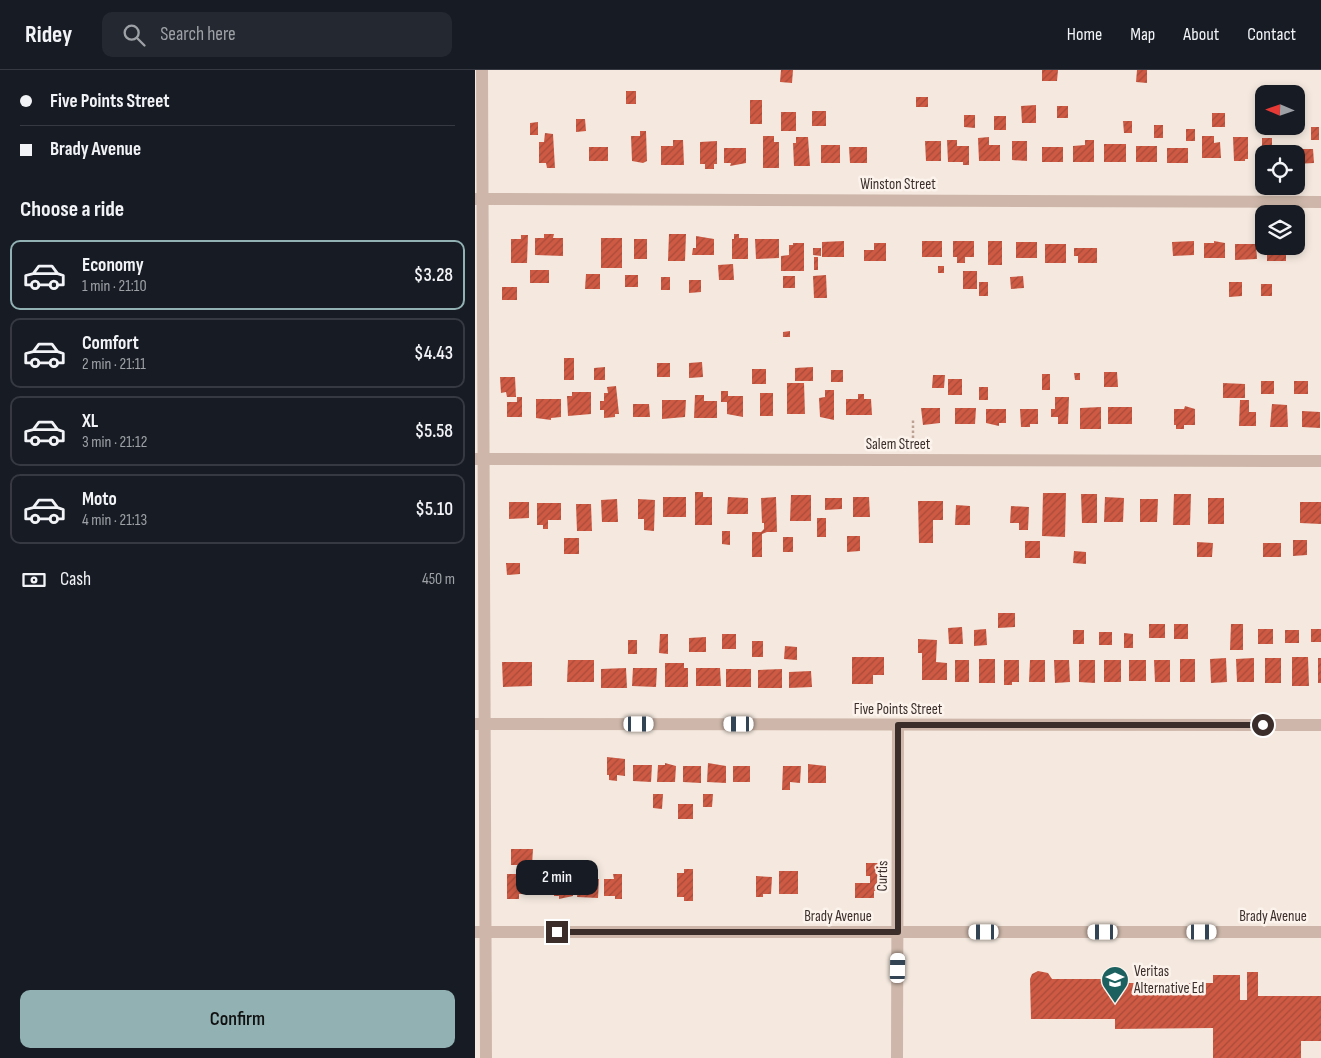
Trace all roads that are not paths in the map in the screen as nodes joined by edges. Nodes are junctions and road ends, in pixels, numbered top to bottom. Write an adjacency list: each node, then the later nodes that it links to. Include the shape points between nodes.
1 (482, 70): 2 (street)
2 (479, 199): 3 (street, Winston Street); 4 (street)
3 (1321, 202)
4 (480, 459): 5 (street, Salem Street); 6 (street)
5 (1321, 461)
6 (481, 724): 7 (street, Five Points Street); 9 (street)
7 (898, 725): 8 (street, Five Points Street); 10 (street, Curtis)
8 (1321, 726)
9 (481, 932): 10 (street, Brady Avenue); 12 (street)
10 (898, 932): 11 (street, Brady Avenue); 13 (street, Curtis)
11 (1321, 932)
12 (486, 1058)
13 (897, 1058)

